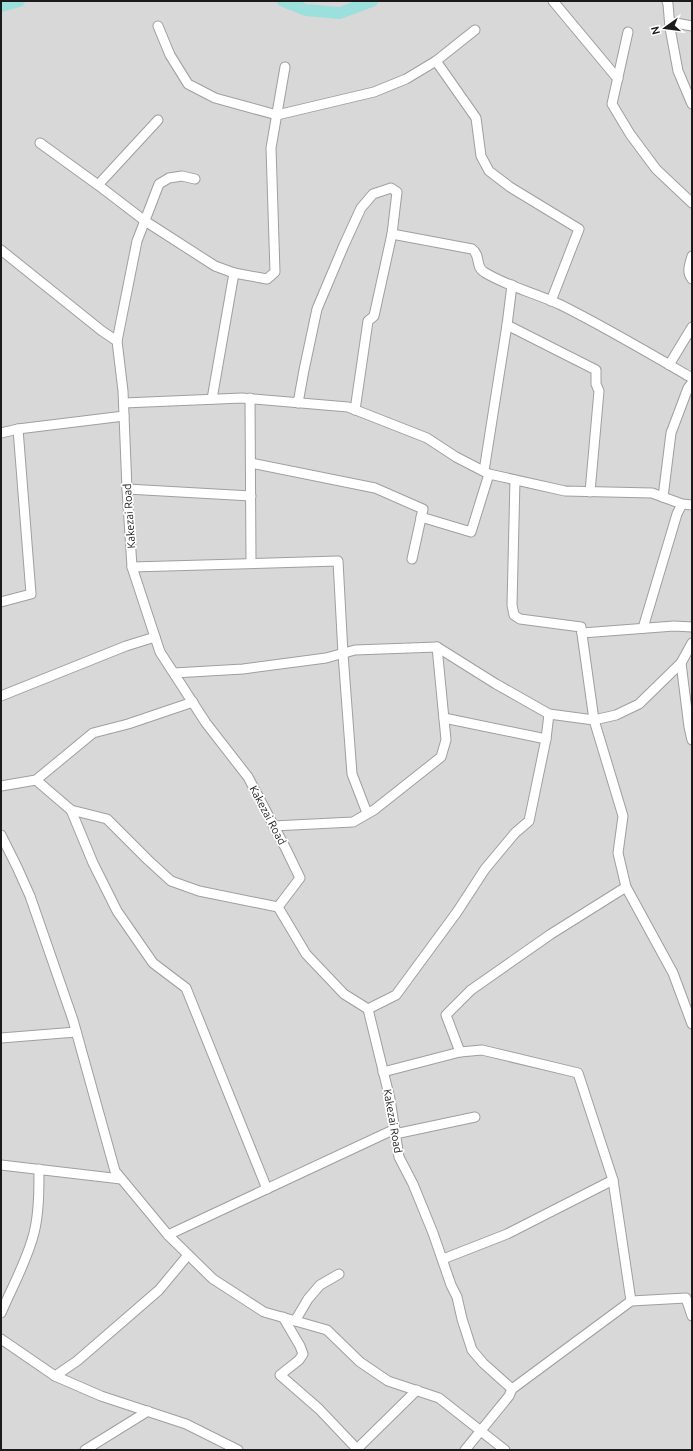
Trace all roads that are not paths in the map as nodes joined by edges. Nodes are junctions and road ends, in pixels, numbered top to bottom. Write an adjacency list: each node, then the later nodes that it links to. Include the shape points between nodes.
1 (553, 1): 10 (street)
2 (667, 1): 3 (street)
3 (670, 22): 5 (street); 11 (street, via 678,71)
4 (158, 26): 12 (street, via 170,55 188,84 215,98)
5 (692, 26)
6 (475, 30): 8 (street)
7 (628, 32): 10 (street)
8 (436, 61): 12 (street, via 406,79 374,92); 25 (street, via 476,118 481,156 490,171 510,187 579,230)
9 (285, 67): 12 (street)
10 (618, 78): 17 (street, via 612,104 656,169)
11 (692, 104)
12 (277, 115): 22 (street, via 271,148 275,272 267,279)
13 (158, 120): 16 (street)
14 (40, 144): 16 (street)
15 (196, 179): 18 (street, Kakezai Road, via 182,176 169,178 159,184)
16 (98, 185): 18 (street)
17 (692, 203)
18 (145, 220): 22 (street, via 215,266); 28 (street, Kakezai Road, via 136,241)
19 (392, 234): 24 (street, via 472,250 477,255 479,268); 35 (street, via 397,192 391,188 373,194 361,208 344,246 317,309); 36 (street, via 374,316 368,321)
20 (1, 250): 28 (street)
21 (692, 256): 23 (street, via 688,270)
22 (234, 273): 33 (street)
23 (692, 279)
24 (512, 285): 25 (street); 26 (street)
25 (551, 301): 29 (street)
26 (507, 325): 41 (street); 44 (street, via 596,370 599,391)
27 (692, 327): 29 (street)
28 (117, 342): 34 (street, Kakezai Road)
29 (669, 365): 30 (street)
30 (692, 378)
31 (692, 383): 46 (street, via 671,433)
32 (250, 398): 33 (street); 35 (street); 40 (street)
33 (212, 399): 34 (street)
34 (124, 403): 37 (street, Kakezai Road)
35 (298, 403): 36 (street, via 348,407)
36 (355, 410): 41 (street, via 427,438 456,457)
37 (124, 416): 38 (street); 43 (street, Kakezai Road)
38 (18, 429): 39 (street); 53 (street, via 31,594)
39 (1, 433)
40 (251, 464): 45 (street); 49 (street, via 375,488 423,509)
41 (487, 472): 42 (street); 49 (street, via 471,532)
42 (515, 480): 44 (street, via 565,492); 56 (street, via 512,605 514,615 520,619 581,627)
43 (127, 489): 45 (street); 52 (street, Kakezai Road)
44 (590, 492): 46 (street, via 652,493)
45 (251, 496): 51 (street)
46 (663, 497): 47 (street)
47 (682, 504): 48 (street); 55 (street)
48 (692, 505)
49 (421, 517): 50 (street)
50 (412, 559)
51 (251, 563): 52 (street); 60 (street, via 338,561)
52 (132, 567): 57 (street, Kakezai Road)
53 (1, 602)
54 (692, 627): 55 (street)
55 (643, 628): 56 (street)
56 (582, 633): 67 (street)
57 (156, 637): 62 (street, Kakezai Road, via 160,652); 63 (street, via 126,646)
58 (692, 643): 61 (street)
59 (437, 647): 60 (street, via 356,650); 65 (street); 66 (street)
60 (343, 654): 62 (street, via 243,669); 73 (street, via 352,774)
61 (681, 663): 67 (street, via 639,704 616,715); 69 (street)
62 (174, 673): 64 (street, Kakezai Road)
63 (1, 696)
64 (193, 702): 70 (street, via 93,733); 74 (street, Kakezai Road, via 248,777)
65 (550, 714): 67 (street); 68 (street)
66 (444, 718): 68 (street); 73 (street, via 446,740 441,757)
67 (594, 720): 76 (street, via 623,816 618,853)
68 (546, 739): 78 (street, via 529,821 515,833 485,869 396,995)
69 (692, 740)
70 (36, 780): 71 (street); 72 (street)
71 (1, 786)
72 (71, 810): 77 (street, via 107,819 171,881 200,891); 90 (street, via 117,911 153,963 186,988)
73 (367, 813): 74 (street, via 353,822)
74 (273, 826): 77 (street, Kakezai Road, via 300,878)
75 (1, 835): 80 (street, via 30,896)
76 (626, 888): 79 (street, via 673,973); 82 (street, via 551,934 471,990 446,1015)
77 (278, 907): 78 (street, via 306,954 344,994)
78 (368, 1009): 83 (street, Kakezai Road)
79 (692, 1024)
80 (76, 1032): 81 (street); 88 (street, via 115,1171)
81 (1, 1038)
82 (460, 1052): 83 (street); 89 (street, via 482,1050 578,1073)
83 (383, 1072): 85 (street, Kakezai Road)
84 (476, 1116): 85 (street)
85 (395, 1132): 90 (street); 93 (street, Kakezai Road, via 399,1157 413,1184)
86 (1, 1165): 87 (street)
87 (39, 1169): 88 (street); 97 (street, via 34,1232)
88 (121, 1179): 91 (street)
89 (613, 1180): 93 (street, via 507,1234); 96 (street)
90 (267, 1189): 91 (street)
91 (168, 1234): 92 (street)
92 (188, 1255): 99 (street, via 213,1279 264,1312); 102 (street, via 159,1290)
93 (443, 1260): 103 (street, Kakezai Road, via 458,1297 472,1350)
94 (340, 1274): 100 (street, via 320,1285)
95 (689, 1297): 96 (street); 98 (street)
96 (631, 1301): 103 (street)
97 (1, 1313)
98 (692, 1316)
99 (283, 1317): 100 (street); 109 (street, via 303,1354 280,1375 319,1409)
100 (295, 1321): 104 (street, via 327,1330 360,1362 388,1380)
101 (1, 1339): 102 (street)
102 (56, 1376): 105 (street, via 101,1396)
103 (512, 1389): 106 (street)
104 (417, 1390): 106 (street, via 439,1398); 109 (street)
105 (148, 1411): 107 (street); 108 (street, via 186,1424)
106 (481, 1431): 110 (street); 111 (street)
107 (85, 1450)
108 (238, 1450)
109 (357, 1450)
110 (465, 1450)
111 (505, 1450)

